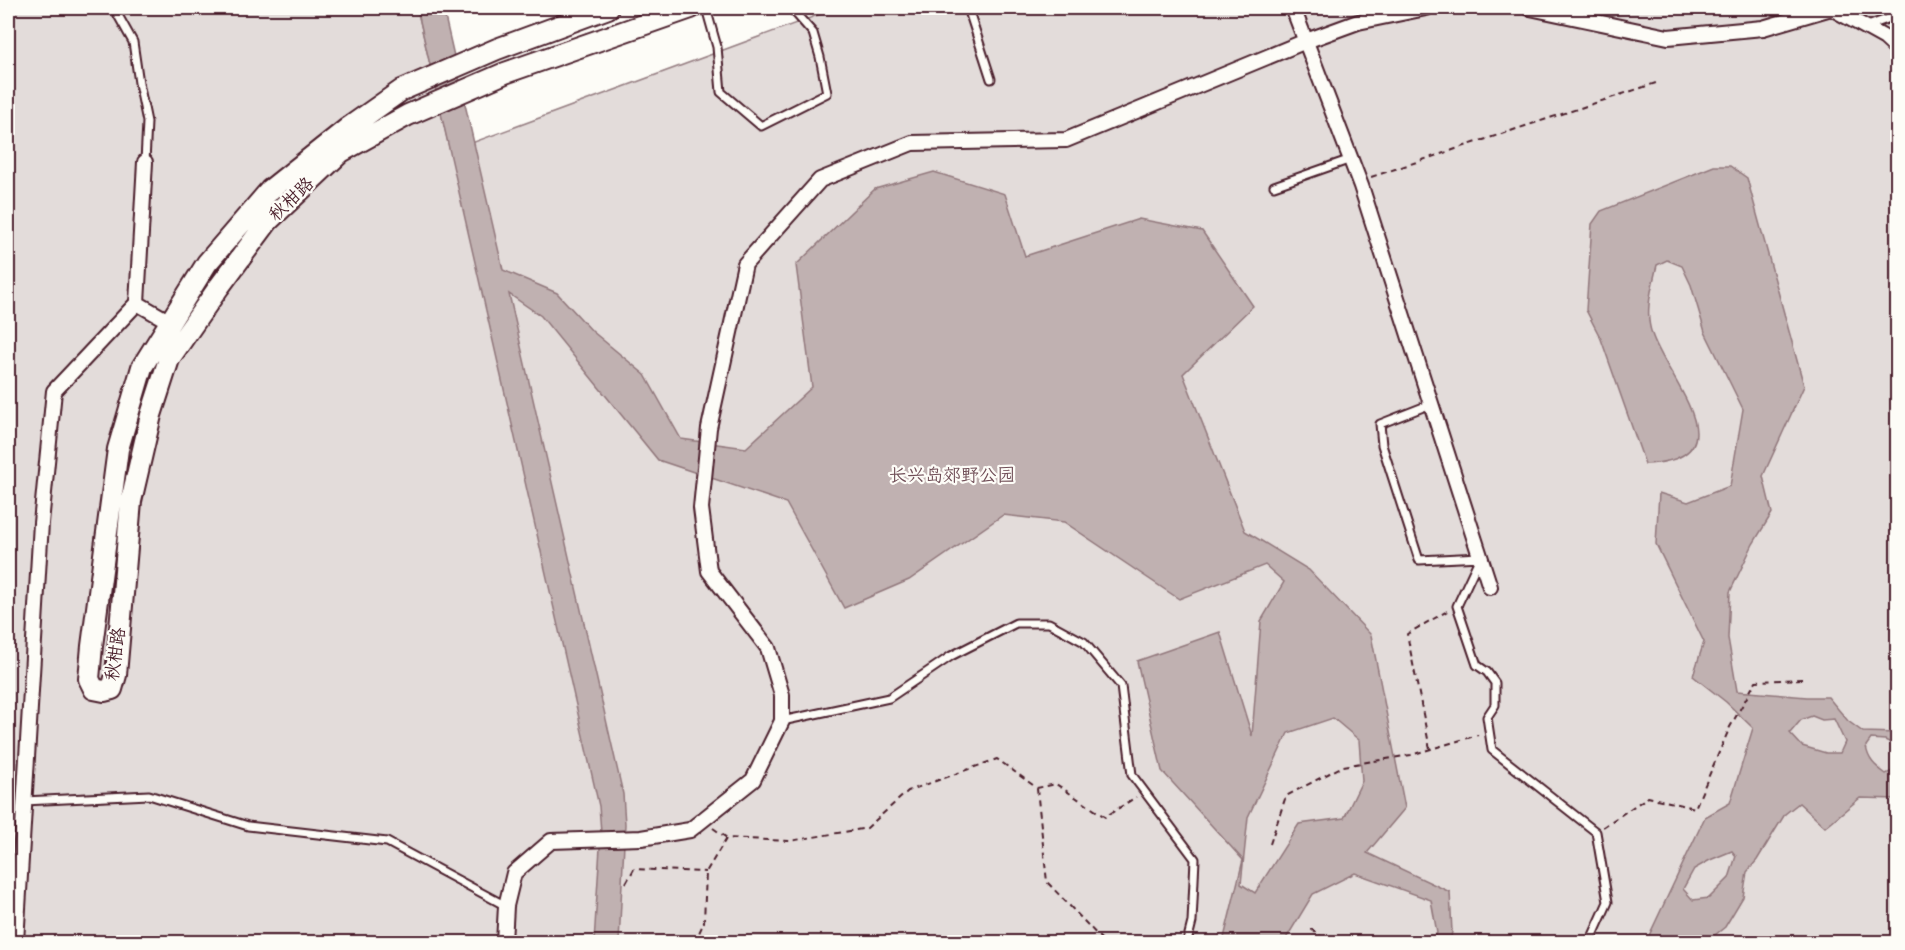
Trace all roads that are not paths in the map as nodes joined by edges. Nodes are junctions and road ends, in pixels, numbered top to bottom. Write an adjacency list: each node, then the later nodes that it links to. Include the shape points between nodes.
1 (114, 8): 16 (lane, via 134,42 147,122)
2 (608, 8): 19 (street, 秋柑路, via 402,90 348,128 270,190 207,263)
3 (691, 8): 19 (street, 秋柑路, via 505,73 408,115 341,152 268,220 169,359 131,501 116,675 112,689 104,691 94,689 89,679 118,449 142,367)
4 (706, 8): 5 (lane, via 717,48 721,92 761,126 827,93 813,33)
5 (791, 8)
6 (968, 8): 14 (lane)
7 (1293, 8): 12 (street)
8 (1426, 8): 12 (street, via 1358,22)
9 (1530, 8): 11 (street, via 1668,37 1763,28 1831,8)
10 (1898, 15): 11 (lane)
11 (1864, 27): 13 (street)
12 (1306, 41): 15 (street); 23 (street, via 1066,140 912,143 820,180 745,264 709,428 701,508 709,571 768,648 782,695)
13 (1898, 50)
14 (992, 79)
15 (1351, 159): 17 (lane); 20 (street)
16 (145, 162): 18 (street)
17 (1274, 186)
18 (137, 303): 19 (street); 24 (street, via 54,390 41,523)
19 (170, 322)
20 (1431, 404): 21 (street); 21 (lane, via 1380,424 1382,445 1419,560)
21 (1480, 556): 22 (street); 31 (lane, via 1457,606 1477,665 1495,683 1495,705 1487,717 1492,750 1596,832 1608,902)
22 (1490, 587)
23 (782, 721): 25 (street, via 753,780 690,830 628,838 550,841 514,873); 30 (lane, via 889,698 951,656 1016,623 1049,623 1084,642 1121,686 1132,775 1195,859 1192,922)
24 (24, 801): 25 (lane, via 149,795 248,826 387,842); 26 (street)
25 (506, 906): 29 (street)
26 (17, 921): 27 (lane); 28 (street)
27 (8, 939)
28 (16, 942)
29 (504, 942)
30 (1187, 942)
31 (1590, 942)

